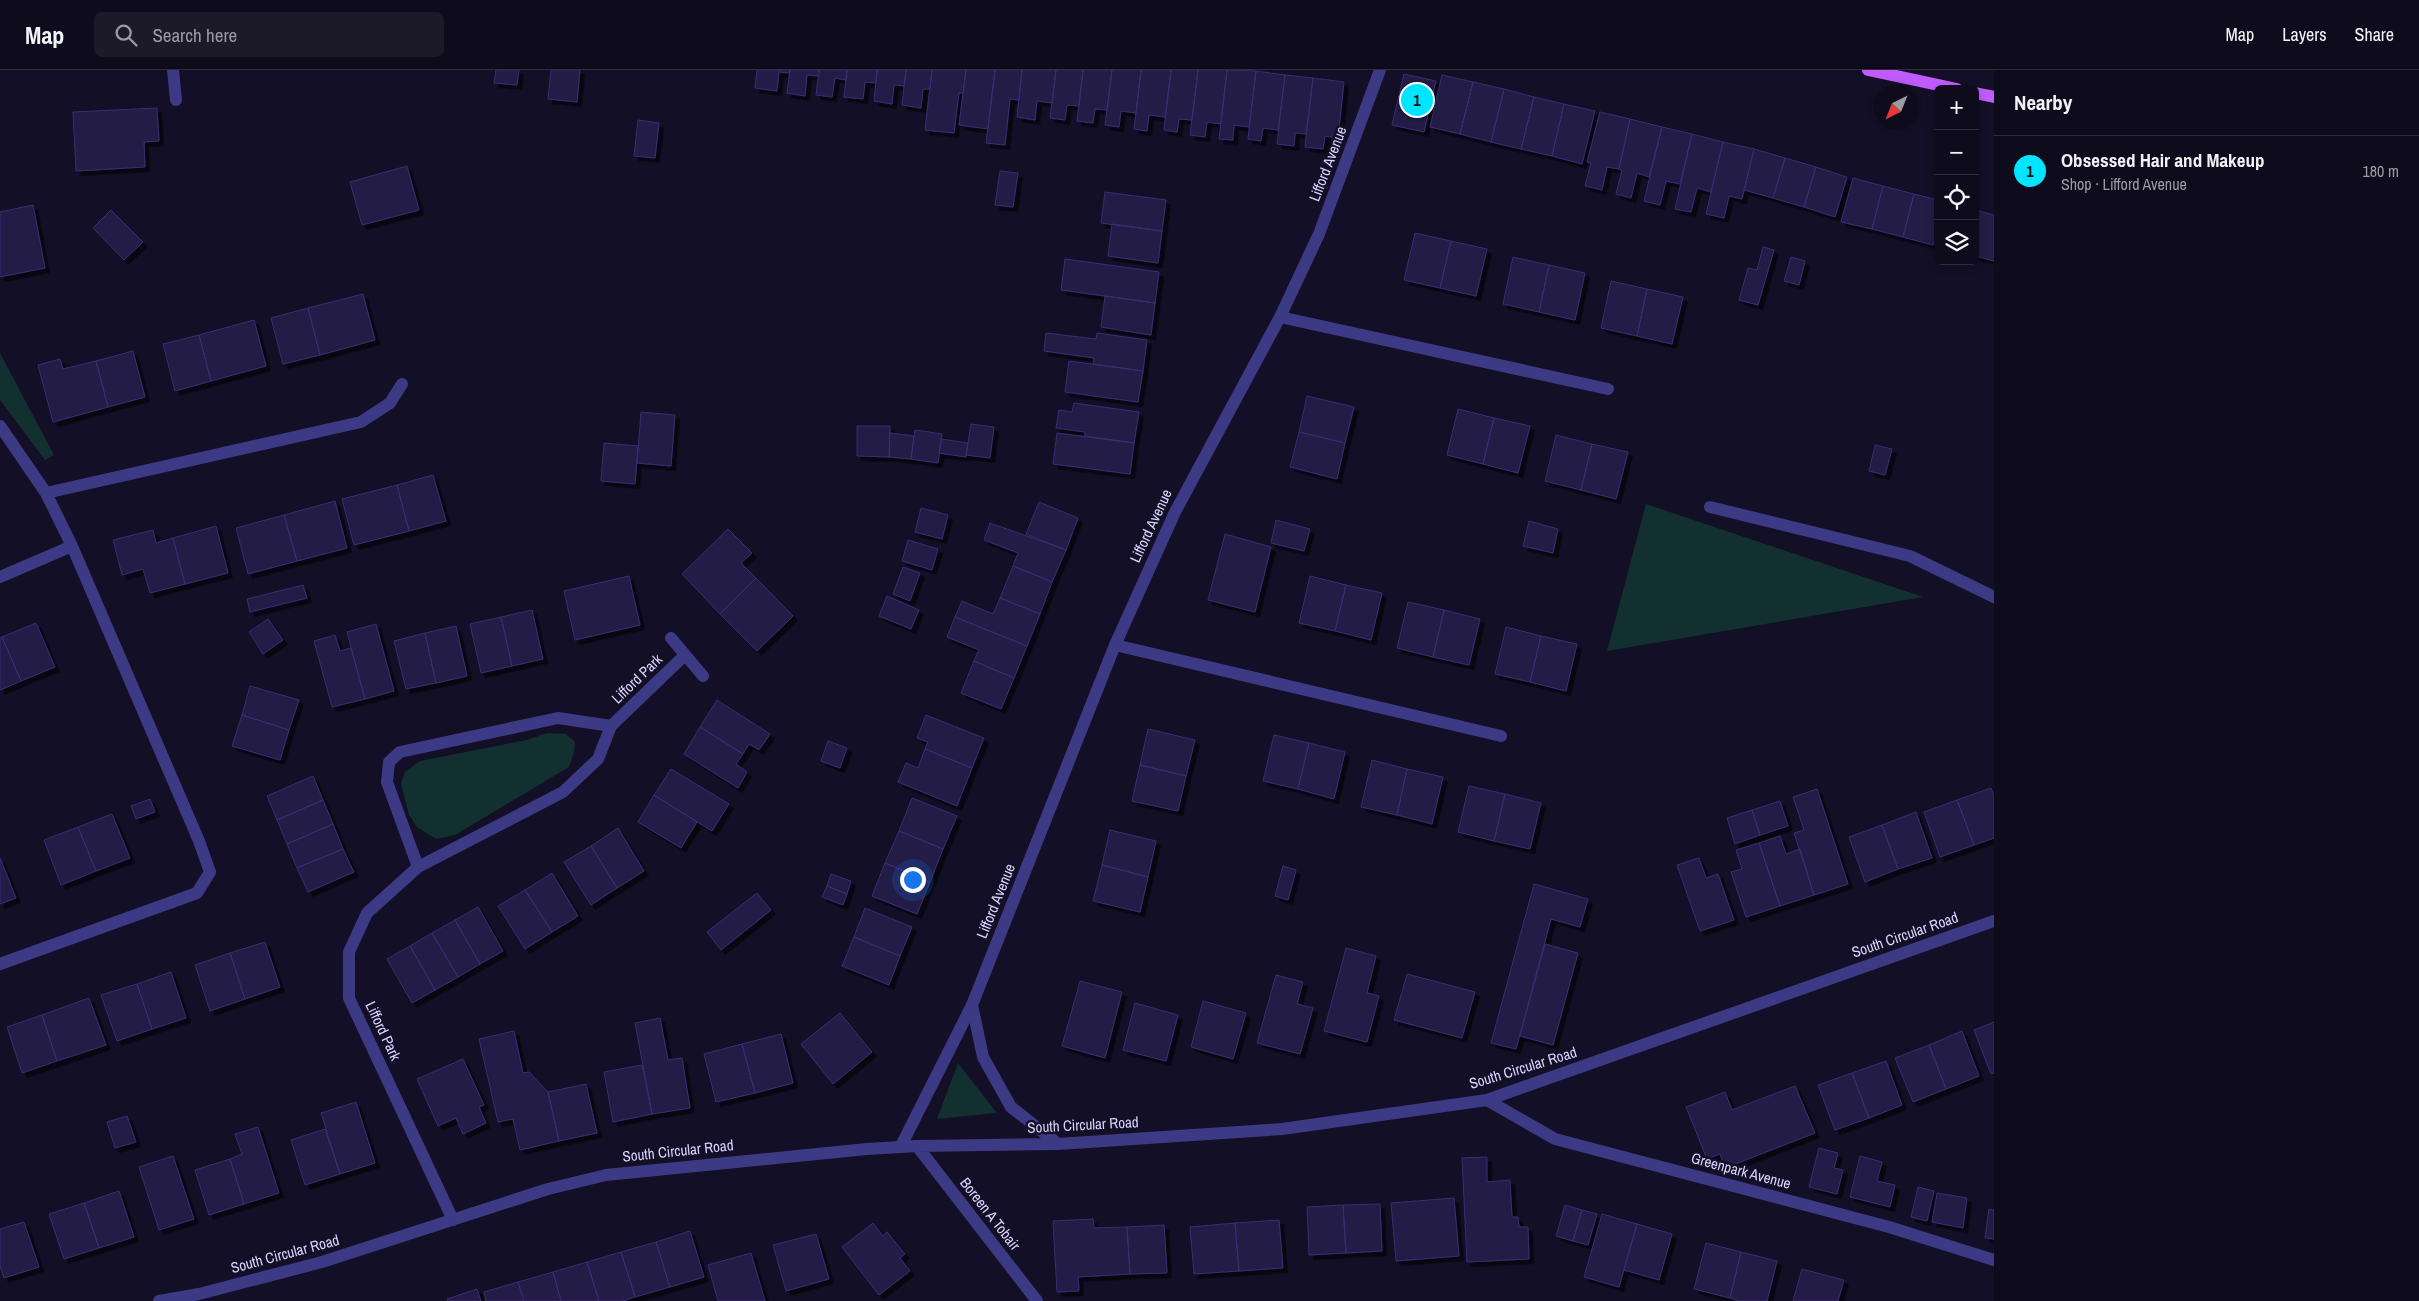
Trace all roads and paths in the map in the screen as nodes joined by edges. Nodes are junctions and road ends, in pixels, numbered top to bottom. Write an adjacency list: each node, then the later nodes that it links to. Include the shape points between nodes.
1 (172, 70): 7 (street)
2 (1380, 70): 8 (street, Lifford Avenue, via 1319,234)
3 (1868, 70): 4 (main road)
4 (1938, 85)
5 (1979, 94): 6 (main road)
6 (1994, 97)
7 (176, 100)
8 (1280, 317): 10 (street); 18 (street, Lifford Avenue, via 1180,502)
9 (402, 384): 12 (street, via 390,403 361,422)
10 (1608, 389)
11 (0, 426): 12 (street)
12 (46, 493): 14 (street)
13 (1710, 508): 16 (street, via 1910,556)
14 (72, 546): 15 (street); 25 (street, via 210,872 197,893)
15 (0, 577)
16 (1994, 597)
17 (671, 638): 19 (street, Lifford Park)
18 (1115, 645): 22 (street); 26 (street, Lifford Avenue)
19 (685, 655): 20 (street, Lifford Park); 21 (street, Lifford Park)
20 (703, 676)
21 (611, 726): 23 (street, Lifford Park, via 598,759 562,792); 23 (street, Lifford Park, via 558,718 400,752 388,762 387,782)
22 (1501, 736)
23 (418, 867): 31 (street, Lifford Park, via 367,913 349,952 350,998)
24 (1994, 921): 27 (street, South Circular Road)
25 (0, 964)
26 (972, 1005): 28 (street, via 983,1057 1011,1107); 29 (street, Lifford Avenue)
27 (1487, 1100): 28 (street, South Circular Road, via 1282,1129); 32 (street, Greenpark Avenue, via 1555,1139 1889,1227)
28 (1058, 1144): 30 (street, South Circular Road)
29 (901, 1146): 30 (street, South Circular Road); 31 (street, South Circular Road, via 606,1175 548,1188)
30 (918, 1146): 34 (street, Boreen A Tobair)
31 (453, 1220): 33 (street, South Circular Road, via 322,1262)
32 (1994, 1260)
33 (159, 1301)
34 (1037, 1301)

